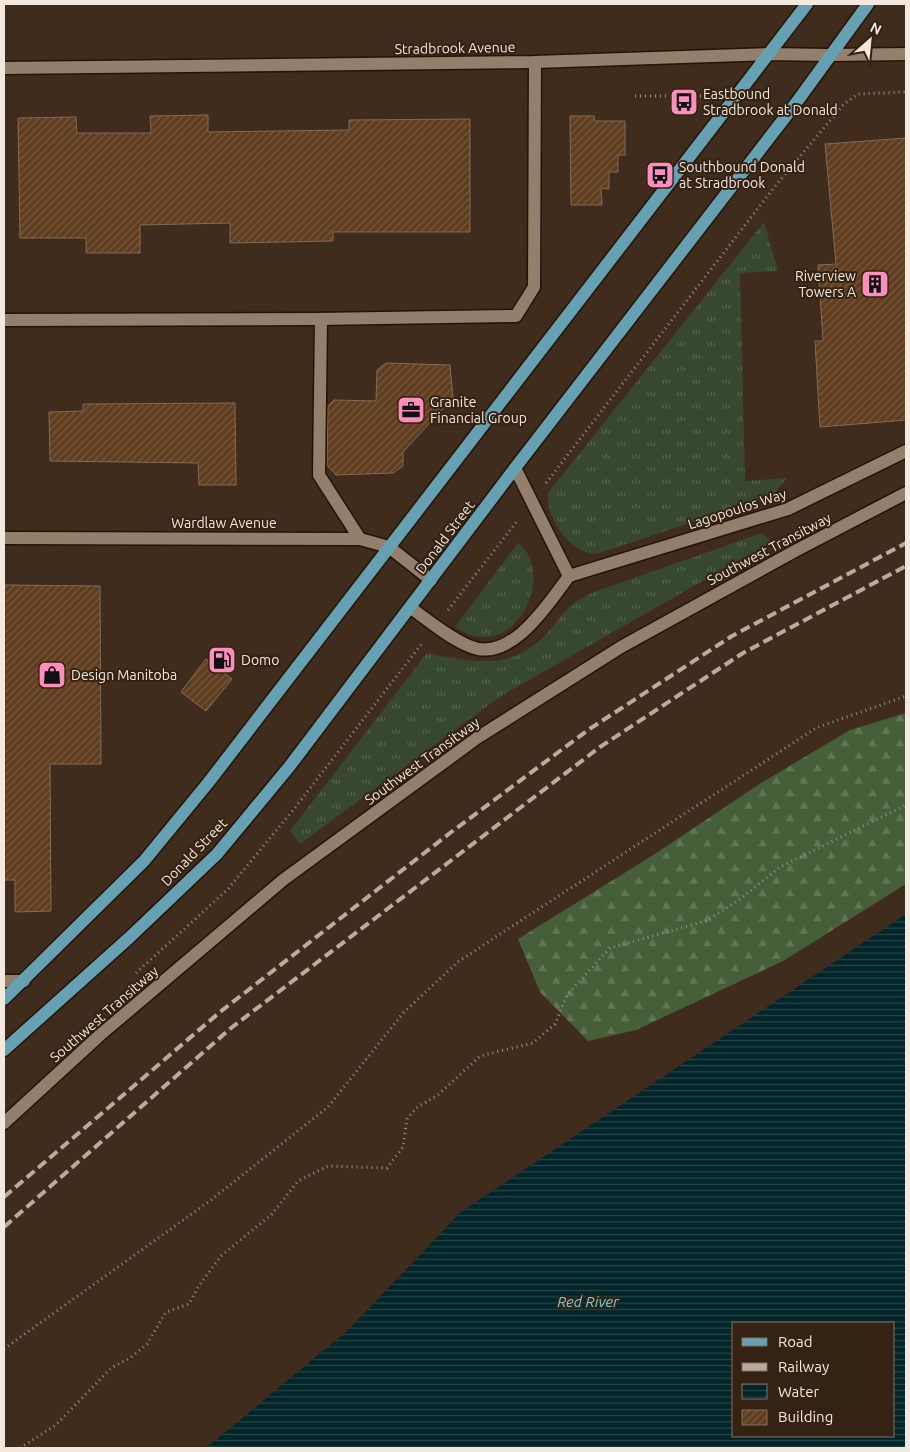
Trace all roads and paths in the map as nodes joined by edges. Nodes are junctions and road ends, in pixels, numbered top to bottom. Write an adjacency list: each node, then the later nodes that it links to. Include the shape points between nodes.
1 (807, 4): 3 (main road)
2 (868, 4): 5 (main road, Donald Street)
3 (768, 54): 5 (street, Stradbrook Avenue); 6 (street, Stradbrook Avenue); 19 (main road)
4 (906, 54): 5 (street, Stradbrook Avenue)
5 (829, 55): 15 (main road, Donald Street, via 796,103)
6 (535, 62): 7 (street, Stradbrook Avenue); 12 (street, via 534,287 516,316)
7 (4, 68)
8 (906, 92): 9 (path)
9 (858, 94)
10 (635, 96): 11 (path)
11 (708, 96)
12 (321, 319): 13 (street); 18 (street, via 319,475)
13 (4, 320)
14 (906, 451): 20 (street, Lagopoulos Way, via 788,509)
15 (515, 468): 20 (street); 21 (main road, Donald Street)
16 (906, 493): 29 (street, Southwest Transitway, via 622,647 477,738 283,880 100,1036)
17 (4, 538): 18 (street, Wardlaw Avenue)
18 (360, 539): 19 (street, Wardlaw Avenue)
19 (389, 547): 21 (street, Wardlaw Avenue); 26 (main road, via 144,861)
20 (569, 576): 22 (street, via 536,620 507,644 492,650 470,647)
21 (432, 580): 22 (main road, Donald Street)
22 (411, 608): 28 (main road, Donald Street, via 289,767 217,854)
23 (906, 696): 30 (path, via 816,728 459,961 403,1013 328,1107 211,1200)
24 (906, 805): 31 (path, via 780,867 706,921 610,948 567,995 555,1024 533,1043 480,1056 438,1095 416,1108 407,1119 403,1147 387,1168 328,1166 298,1181 272,1214 221,1256 189,1304 166,1312 147,1344 111,1368 56,1425)
25 (4, 981): 26 (street)
26 (24, 981): 27 (main road)
27 (4, 999)
28 (4, 1050)
29 (4, 1123)
30 (4, 1349)
31 (20, 1448)

